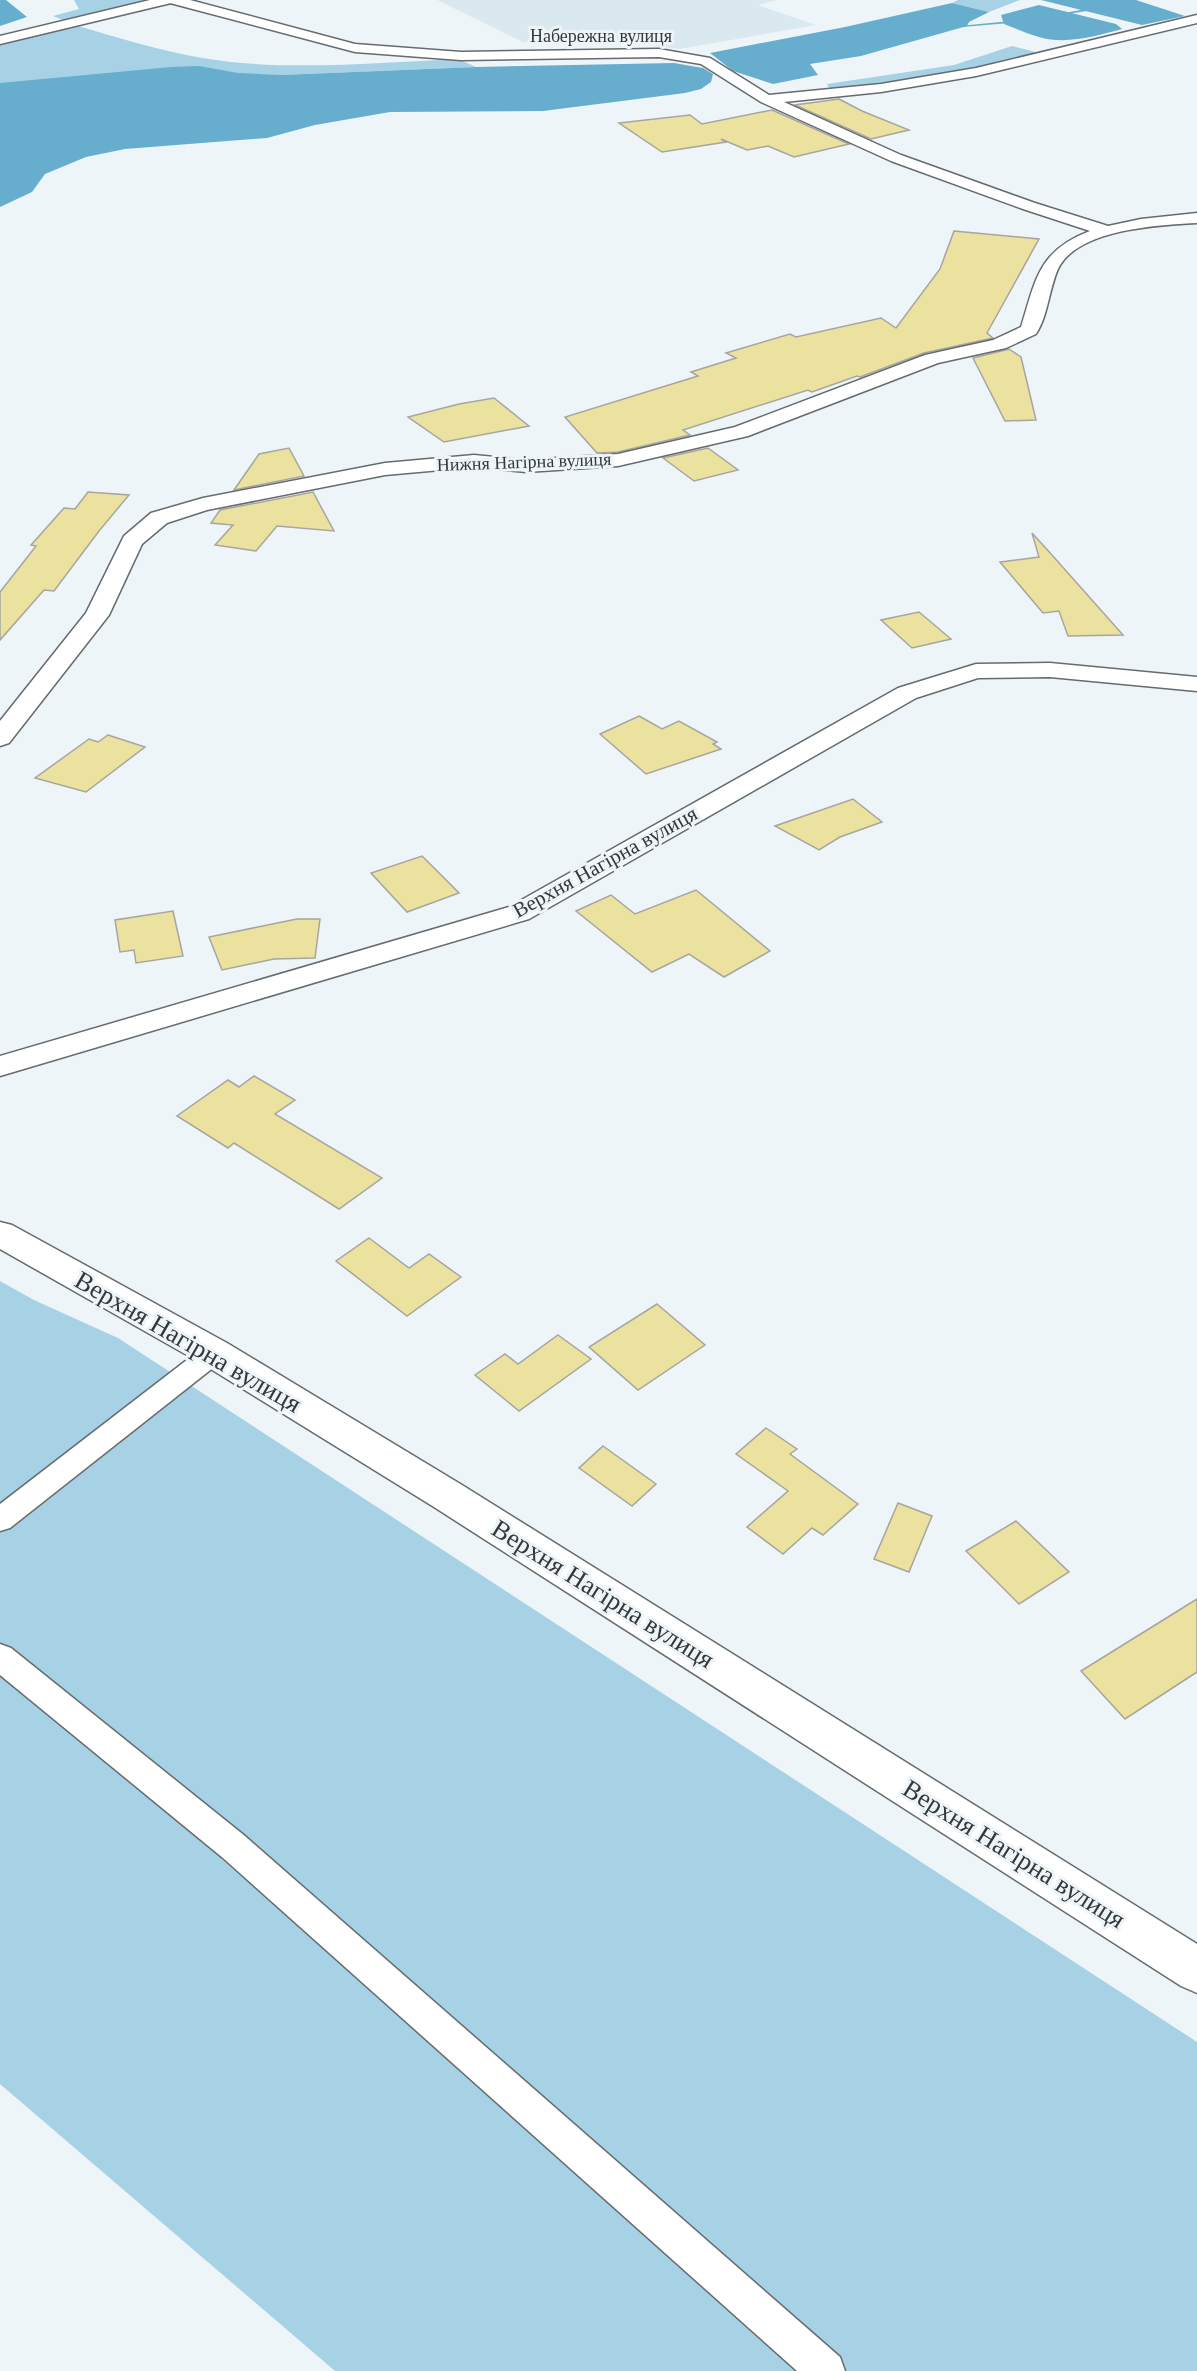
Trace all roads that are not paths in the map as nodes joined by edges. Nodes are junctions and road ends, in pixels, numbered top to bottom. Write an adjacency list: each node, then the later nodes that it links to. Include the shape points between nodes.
1 (166, 0): 4 (street)
2 (175, 0): 5 (street, Набережна вулиця, via 355,48 461,56 687,56 705,61)
3 (1197, 19): 5 (street, via 976,72 881,88)
4 (0, 40)
5 (766, 99): 7 (street, Набережна вулиця, via 896,158)
6 (1197, 218): 7 (street, Нижня Нагірна вулиця)
7 (1105, 230): 9 (street, Нижня Нагірна вулиця, via 1064,249 1053,262 1029,330 999,344 932,359 741,432 618,460 526,466 474,461 385,469 203,504 159,518 132,541 97,615)
8 (1197, 684): 10 (street, Верхня Нагірна вулиця, via 1050,670 976,671 907,693 519,913)
9 (0, 738)
10 (0, 1066)
11 (0, 1234): 12 (street, Верхня Нагірна вулиця)
12 (214, 1353): 13 (lane); 15 (street, Верхня Нагірна вулиця, via 448,1496)
13 (0, 1520)
14 (0, 1657): 16 (lane, via 234,1847)
15 (1197, 1970)
16 (826, 2371)

